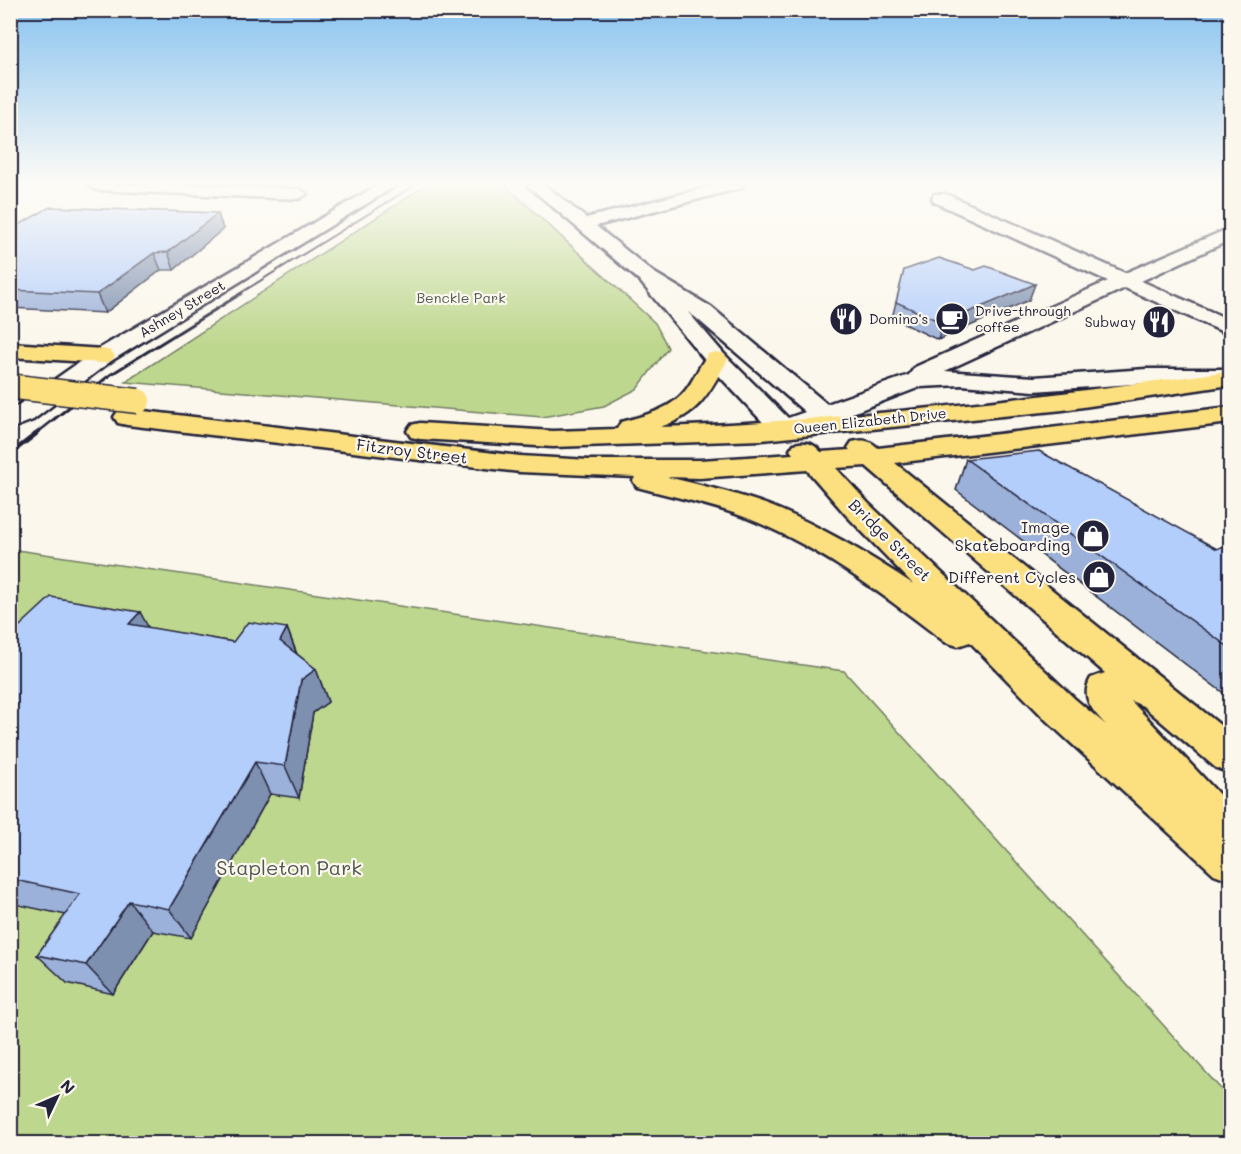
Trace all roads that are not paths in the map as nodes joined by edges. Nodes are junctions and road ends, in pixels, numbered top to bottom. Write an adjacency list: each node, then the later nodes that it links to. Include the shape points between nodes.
1 (299, 239): 10 (street, Ashney Street)
2 (602, 239): 5 (street, Bridge Street)
3 (1033, 239): 6 (street)
4 (1217, 239): 6 (street)
5 (646, 276): 11 (street, Bridge Street); 18 (street, Bridge Street, via 703,312)
6 (1126, 280): 7 (street); 8 (street)
7 (1230, 328)
8 (984, 344): 13 (street, via 924,372); 14 (street)
9 (10, 350): 10 (main road)
10 (103, 356): 19 (street, Ashney Street)
11 (716, 359): 20 (street, Bridge Street); 21 (main road, via 686,404)
12 (1230, 377): 14 (street, Queen Elizabeth Drive, via 1146,376); 18 (main road, Queen Elizabeth Drive, via 1063,402)
13 (917, 380): 14 (street, Queen Elizabeth Drive, via 962,378); 18 (street, Queen Elizabeth Drive)
14 (1034, 384)
15 (12, 392): 16 (main road, Fitzroy Street)
16 (133, 409): 21 (main road, Fitzroy Street, via 553,439); 24 (main road, Fitzroy Street, via 498,462)
17 (1230, 415): 22 (main road)
18 (830, 419): 20 (main road, Queen Elizabeth Drive); 22 (main road, Bridge Street)
19 (10, 421)
20 (784, 429): 21 (main road, Fitzroy Street); 23 (main road, Bridge Street)
21 (605, 437)
22 (872, 457): 23 (main road); 25 (main road, Bridge Street)
23 (816, 462): 24 (main road, Fitzroy Street, via 700,469); 26 (main road, Bridge Street, via 857,509)
24 (589, 468): 26 (main road, via 727,501 822,542 897,587)
25 (1160, 698): 27 (main road, Bridge Street); 28 (main road, via 1113,683 1104,688 1106,700)
26 (1060, 710): 29 (main road, Bridge Street)
27 (1230, 756)
28 (1230, 836)
29 (1230, 859)

